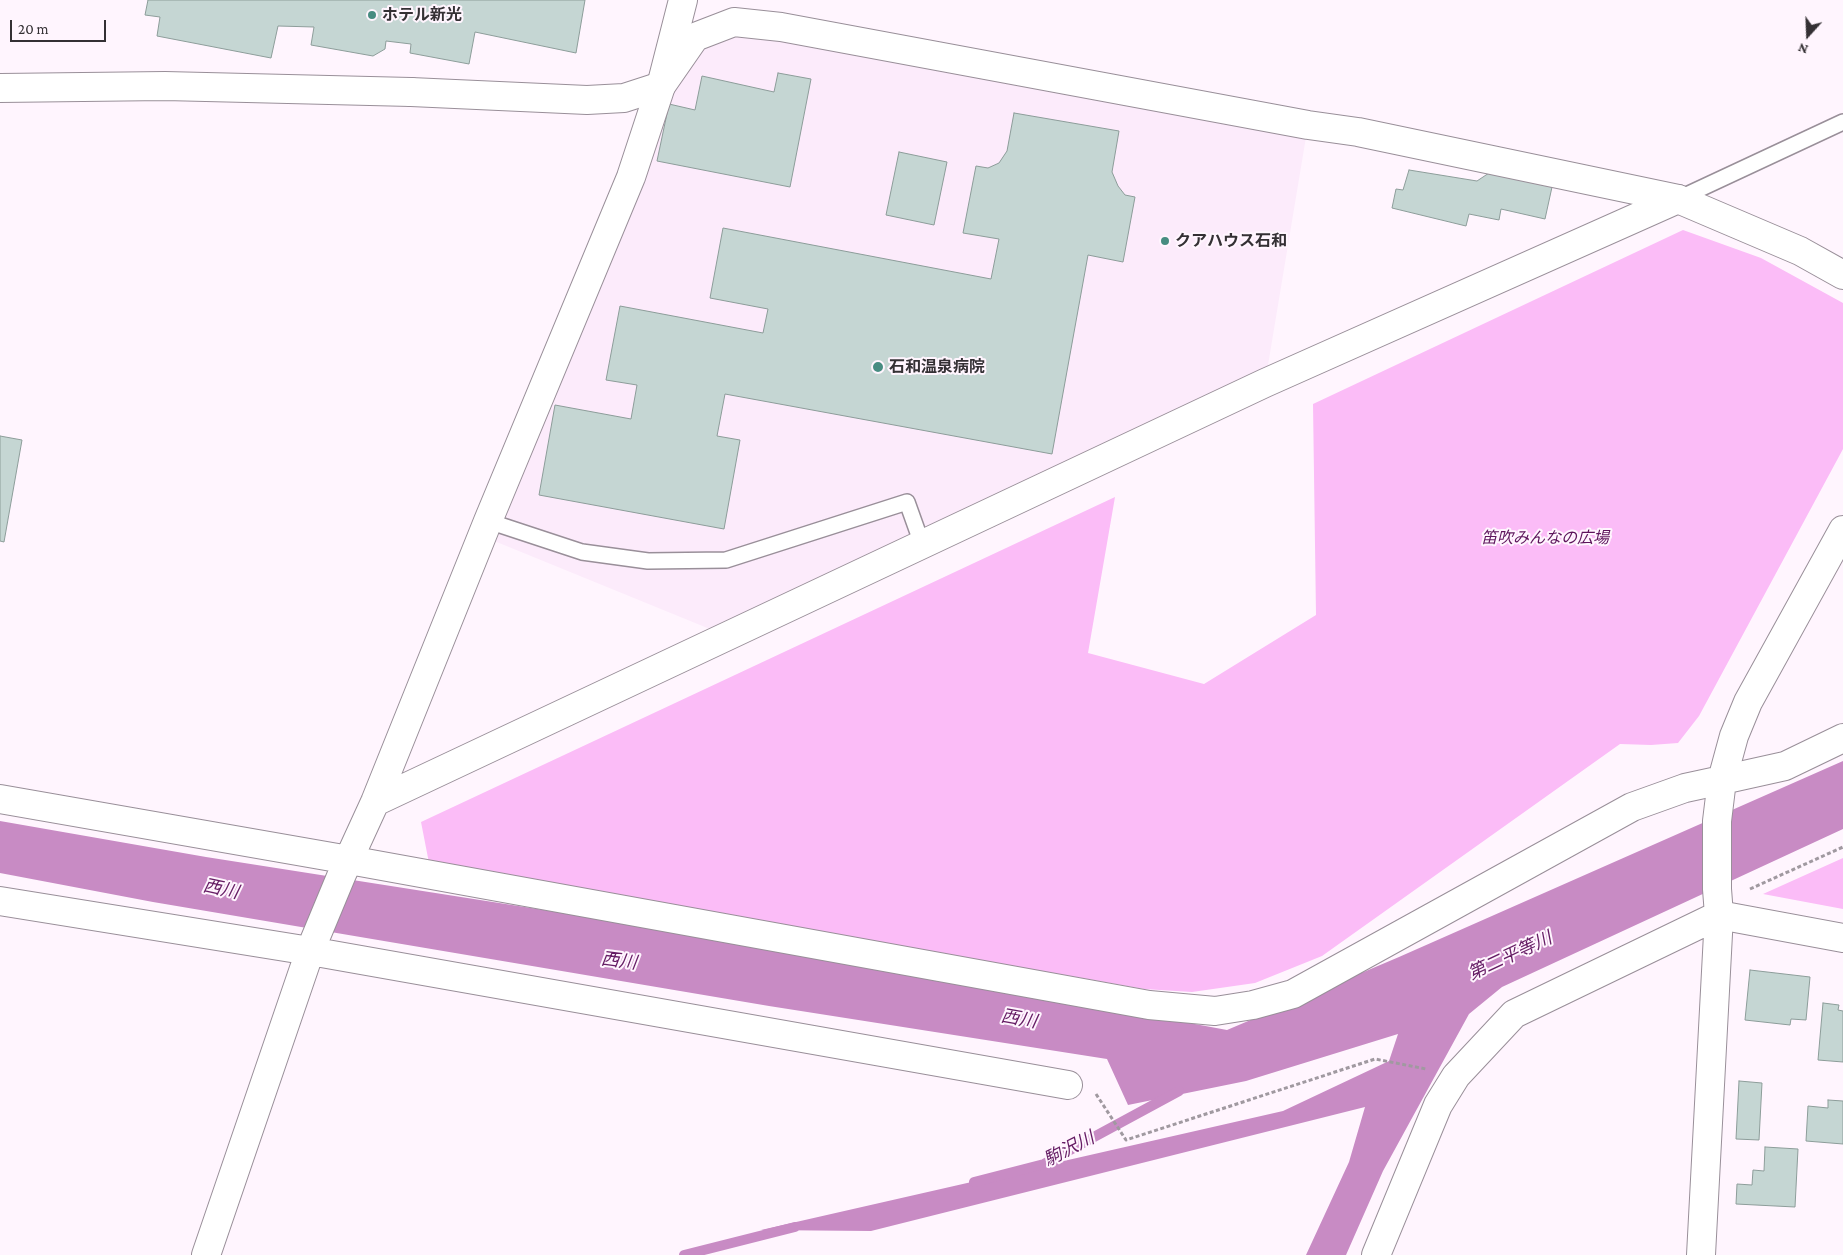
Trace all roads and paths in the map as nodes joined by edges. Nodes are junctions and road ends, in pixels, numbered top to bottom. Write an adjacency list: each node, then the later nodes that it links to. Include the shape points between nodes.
1 (683, 0): 2 (street)
2 (661, 86): 3 (street, via 624,98 587,100 165,86); 5 (street, via 695,37 734,22 771,26 1358,132); 7 (street, via 631,177)
3 (0, 88)
4 (1843, 122): 5 (lane)
5 (1678, 199): 6 (street, via 1800,251); 9 (street, via 1265,383)
6 (1843, 275)
7 (488, 521): 9 (lane, via 582,552 648,561 726,560 907,502); 13 (street)
8 (1843, 530): 11 (street, via 1748,702 1734,736)
9 (922, 544): 13 (street)
10 (1843, 738): 11 (street, via 1785,766)
11 (1722, 780): 15 (street, via 1685,788 1632,807 1293,994 1215,1011 1149,1005); 17 (street, via 1718,821)
12 (0, 799): 15 (street)
13 (375, 802): 15 (street)
14 (1843, 846): 17 (path)
15 (345, 867): 19 (street)
16 (0, 901): 19 (street)
17 (1718, 902): 18 (street); 24 (street, via 1514,1014 1456,1076 1438,1105); 25 (street)
18 (1843, 938)
19 (315, 941): 21 (street); 23 (street)
20 (1430, 1070): 22 (path, via 1375,1059 1126,1140)
21 (1068, 1085)
22 (1104, 1106)
23 (206, 1255)
24 (1376, 1255)
25 (1701, 1255)

